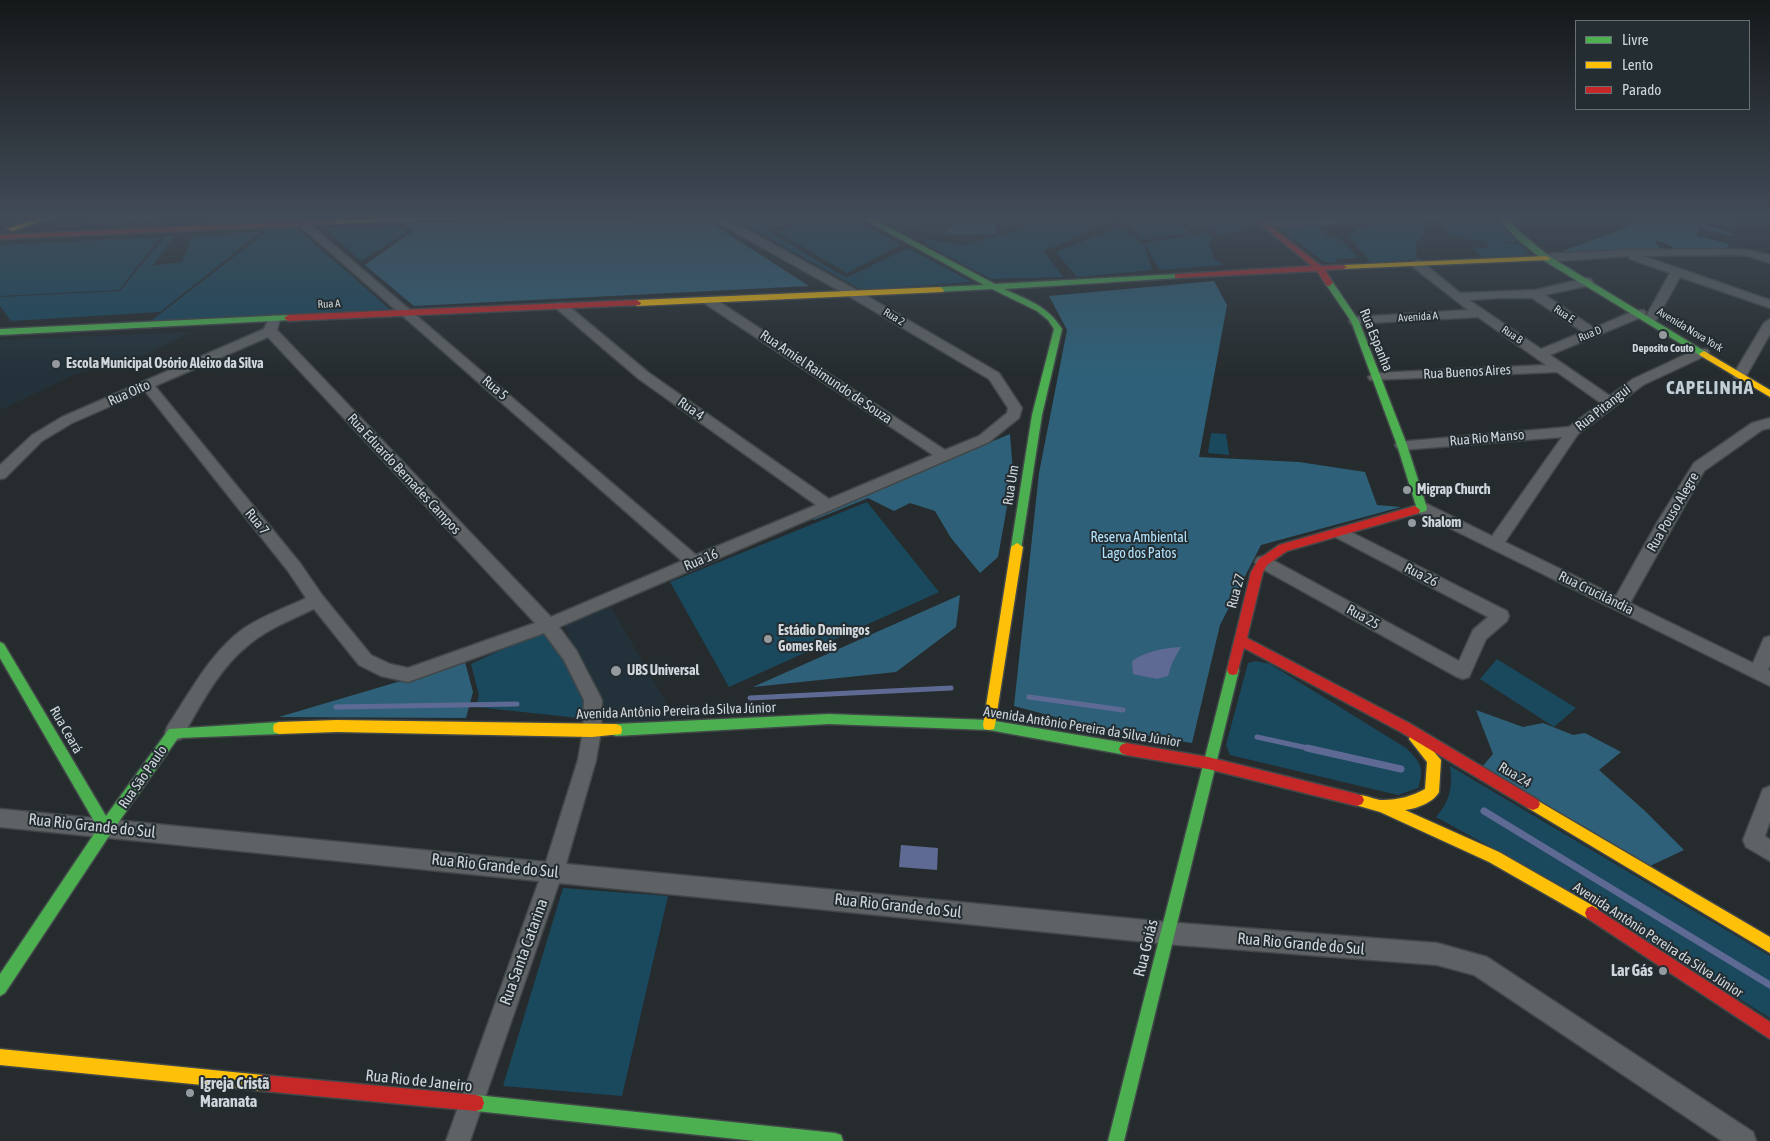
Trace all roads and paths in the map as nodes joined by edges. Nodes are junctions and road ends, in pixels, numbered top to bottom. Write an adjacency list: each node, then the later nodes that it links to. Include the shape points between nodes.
1 (358, 269): 20 (street, Rua 5)
2 (810, 269): 14 (street, Rua 2)
3 (961, 269): 12 (street, Rua Um)
4 (1298, 269): 11 (street, Rua A)
5 (1320, 269): 23 (street, Rua Espanha)
6 (1423, 269): 15 (street, Rua B)
7 (1565, 269): 10 (street, Avenida Nova York)
8 (1669, 269): 9 (street)
9 (1677, 272): 17 (street); 22 (street)
10 (1586, 282): 13 (street); 22 (street, Avenida Nova York)
11 (1049, 284): 12 (street, Rua A); 19 (street, via 1040,294)
12 (994, 287): 14 (street, Rua A); 19 (street, Rua Um)
13 (1535, 294): 15 (street); 27 (street, Rua E)
14 (856, 295): 16 (street, Rua A); 36 (street, Rua 2, via 994,376)
15 (1457, 297): 21 (street, Rua B)
16 (708, 300): 18 (street, Rua A); 41 (street, Rua Amiel Raimundo de Souza)
17 (1770, 304)
18 (561, 306): 20 (street, Rua A); 43 (street, Rua 4, via 644,376)
19 (1040, 309): 37 (street, Rua Um, via 1058,330)
20 (408, 312): 25 (street, Rua A); 48 (street, Rua 5)
21 (1480, 313): 23 (street, Avenida A); 29 (street, Rua B)
22 (1645, 317): 27 (street, Rua D); 28 (street, Avenida Nova York)
23 (1355, 321): 32 (street, Rua Espanha)
24 (1770, 323): 31 (street)
25 (272, 325): 26 (street, Rua A); 33 (street, Rua Oito); 51 (street, Rua Eduardo Bernades Campos)
26 (0, 332)
27 (1593, 333): 29 (street, Rua D)
28 (1702, 352): 31 (street, Avenida Nova York); 35 (street, Rua Pitangui, via 1638,382)
29 (1540, 354): 30 (street, Rua B)
30 (1559, 368): 32 (street, Rua Buenos Aires); 35 (street, Rua B)
31 (1740, 375): 34 (street, Avenida Nova York)
32 (1375, 377): 40 (street, Rua Espanha)
33 (147, 385): 42 (street, Rua Oito, via 67,420 37,438); 49 (street, Rua 7, via 294,567)
34 (1770, 394)
35 (1609, 402): 39 (street, Rua Pitangui)
36 (1013, 408): 37 (street); 41 (street, Rua 16, via 984,439)
37 (1037, 415): 58 (street, Rua Um)
38 (1770, 422): 50 (street, Rua Pouso Alegre, via 1757,426 1699,467)
39 (1573, 431): 40 (street, Rua Rio Manso); 46 (street, Rua Pitangui)
40 (1402, 445): 44 (street, Rua Espanha)
41 (943, 455): 43 (street, Rua 16)
42 (0, 474)
43 (827, 506): 48 (street, Rua 16)
44 (1422, 508): 45 (street, Rua 27); 46 (street, Rua Crucilândia)
45 (1341, 533): 47 (street, Rua 27, via 1283,548); 56 (street, Rua 26, via 1501,616 1479,635)
46 (1495, 544): 50 (street, Rua Crucilândia)
47 (1264, 562): 52 (street, Rua 27, via 1257,572); 56 (street, Rua 25)
48 (695, 563): 51 (street, Rua 16)
49 (316, 600): 55 (street, Rua 7); 61 (street, Rua São Paulo, via 250,633 233,648 213,672)
50 (1620, 605): 57 (street, Rua Crucilândia)
51 (548, 625): 55 (street, Rua 16, via 408,675 386,671); 60 (street, Rua Santa Catarina, via 570,655 593,700)
52 (1239, 640): 59 (street, Rua 24); 62 (street, Rua 27)
53 (1770, 642): 57 (street)
54 (0, 647): 66 (street, Rua Ceará)
55 (366, 660)
56 (1463, 672)
57 (1764, 676)
58 (989, 725): 60 (street, Avenida Antônio Pereira da Silva Júnior, via 829,719); 62 (street, Avenida Antônio Pereira da Silva Júnior)
59 (1404, 727): 64 (street, via 1434,760 1432,792 1412,803); 70 (street, Rua 24)
60 (592, 731): 61 (street, Avenida Antônio Pereira da Silva Júnior, via 337,726); 68 (street, Rua Santa Catarina, via 587,760)
61 (174, 733): 66 (street, Rua São Paulo)
62 (1208, 763): 64 (street, Avenida Antônio Pereira da Silva Júnior); 69 (street, Rua Goiás)
63 (1770, 795): 67 (street, via 1753,840)
64 (1382, 806): 72 (street, Avenida Antônio Pereira da Silva Júnior, via 1494,857 1595,914)
65 (0, 818): 66 (street, Rua Rio Grande do Sul)
66 (106, 828): 68 (street, Rua Rio Grande do Sul); 71 (street, Rua São Paulo)
67 (1770, 851)
68 (553, 872): 69 (street, Rua Rio Grande do Sul); 74 (street, Rua Santa Catarina)
69 (1166, 933): 77 (street, Rua Goiás); 78 (street, Rua Rio Grande do Sul, via 1436,954 1479,965)
70 (1770, 945)
71 (0, 988)
72 (1770, 1031)
73 (0, 1057): 74 (street, Rua Rio de Janeiro)
74 (471, 1103): 75 (street, Rua Santa Catarina); 76 (street, Rua Rio de Janeiro)
75 (458, 1141)
76 (835, 1141)
77 (1116, 1141)
78 (1744, 1141)

